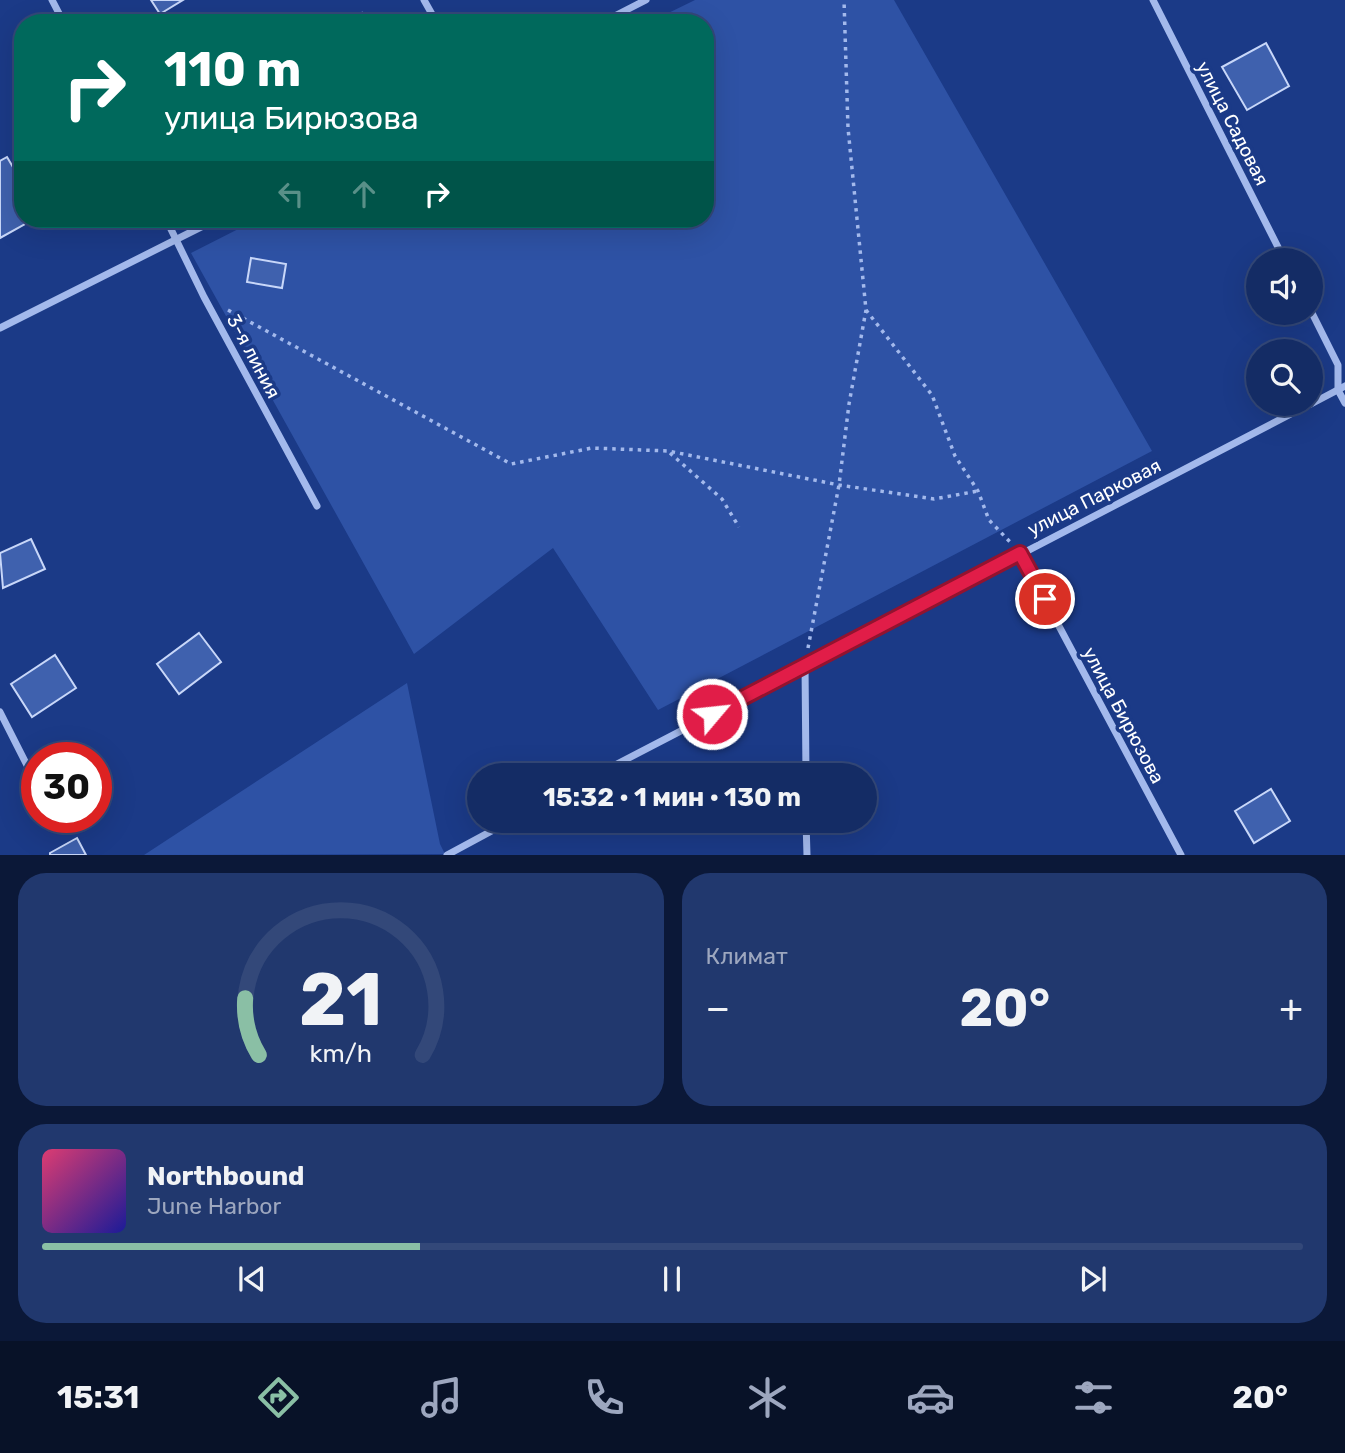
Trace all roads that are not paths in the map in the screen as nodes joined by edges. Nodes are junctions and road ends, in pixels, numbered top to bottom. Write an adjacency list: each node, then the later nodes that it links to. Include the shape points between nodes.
1 (646, 0): 3 (street)
2 (1153, 0): 7 (street, улица Садовая)
3 (619, 14)
4 (171, 228): 6 (street, 3-я линия)
5 (199, 228): 6 (street)
6 (177, 239): 9 (street); 14 (street, 3-я линия)
7 (1278, 248)
8 (1318, 325): 10 (street, via 1338,365)
9 (0, 328)
10 (1341, 388): 11 (street, улица Парковая); 12 (street)
11 (1323, 397)
12 (1345, 403)
13 (1287, 416): 15 (street, улица Парковая)
14 (317, 506)
15 (1020, 553): 16 (street, улица Парковая); 25 (street, улица Бирюзова)
16 (805, 664): 19 (street, улица Парковая); 20 (street)
17 (0, 712): 18 (street)
18 (21, 753)
19 (619, 763)
20 (806, 763)
21 (488, 833): 23 (street)
22 (806, 833): 24 (street)
23 (447, 855)
24 (807, 855)
25 (1181, 855)

